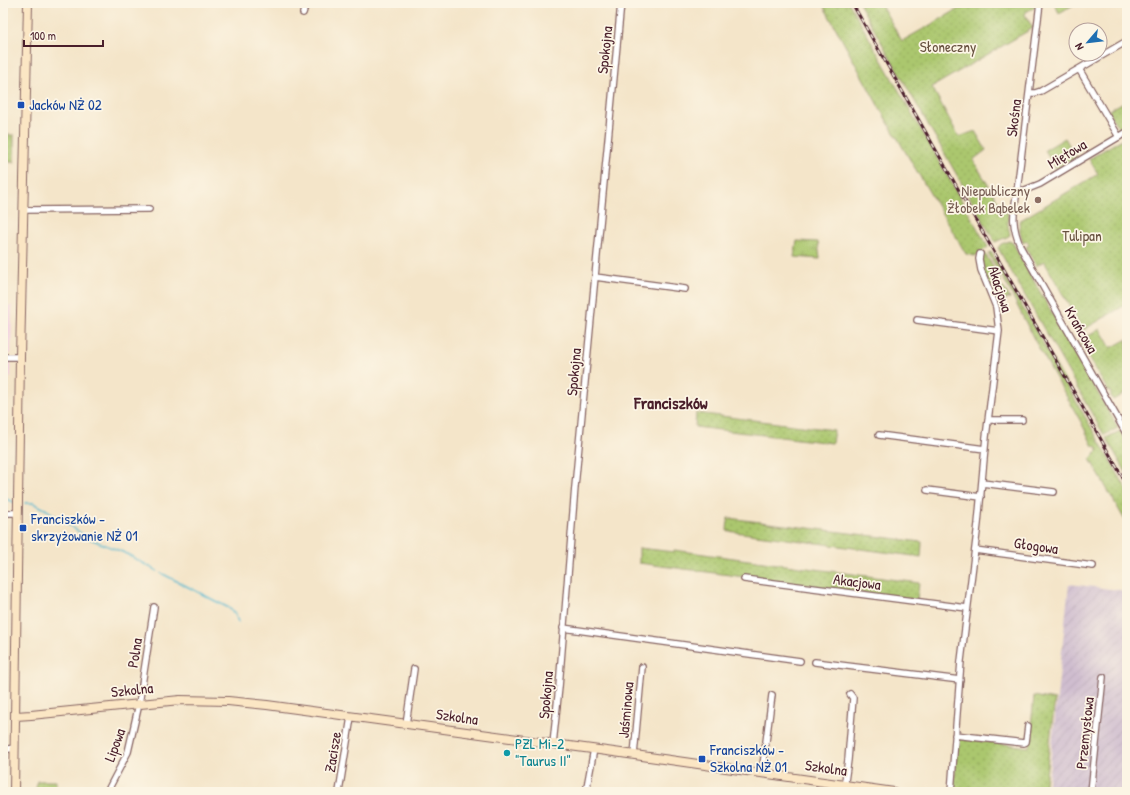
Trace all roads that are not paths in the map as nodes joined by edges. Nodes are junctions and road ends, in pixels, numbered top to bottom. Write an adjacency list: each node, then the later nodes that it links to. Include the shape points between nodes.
1 (28, 3): 13 (street)
2 (306, 3): 5 (street)
3 (621, 3): 16 (street, Spokojna)
4 (1040, 3): 8 (street, Skośna)
5 (303, 13)
6 (1127, 41): 7 (street)
7 (1079, 69): 8 (street, via 1041,91); 10 (street)
8 (1030, 93): 11 (street, Skośna)
9 (1127, 132): 10 (street, Miętowa)
10 (1119, 137): 11 (street, Miętowa, via 1040,184)
11 (1017, 191): 14 (street, Skośna, via 1014,211)
12 (149, 209): 13 (street)
13 (23, 210): 21 (street)
14 (1016, 236): 24 (street, Krańcowa)
15 (980, 254): 19 (street, Akacjowa, via 979,263 996,307)
16 (595, 277): 17 (street); 39 (street, Spokojna)
17 (685, 289)
18 (917, 320): 19 (street, Akacjowa)
19 (999, 330): 22 (street, Akacjowa)
20 (3, 357): 21 (street)
21 (20, 357): 33 (street)
22 (989, 420): 23 (street); 27 (street, Akacjowa)
23 (1022, 420)
24 (1124, 424): 26 (street, Krańcowa)
25 (879, 435): 27 (street)
26 (1127, 435)
27 (985, 449): 28 (street, Akacjowa)
28 (982, 483): 30 (street); 31 (street, Akacjowa)
29 (927, 490): 31 (street)
30 (1054, 492)
31 (981, 497): 34 (street, Akacjowa)
32 (3, 513): 33 (street)
33 (18, 514): 49 (street)
34 (975, 550): 35 (street, Głogowa); 38 (street, Akacjowa)
35 (1093, 566)
36 (744, 579): 38 (street, Akacjowa)
37 (154, 607): 48 (street, Polna)
38 (967, 608): 45 (street, Akacjowa)
39 (563, 628): 40 (street); 54 (street, Spokojna)
40 (800, 660)
41 (815, 662): 45 (street)
42 (642, 667): 58 (street, Jaśminowa)
43 (414, 669): 51 (street)
44 (1103, 677): 67 (street, Przemysłowa)
45 (960, 680): 53 (street, Akacjowa)
46 (850, 694): 60 (street, via 853,698 848,760)
47 (772, 695): 59 (street)
48 (139, 704): 49 (street, Szkolna); 50 (street, Szkolna, via 188,699 228,701); 62 (street, Lipowa, via 128,752)
49 (16, 716): 55 (street)
50 (351, 717): 51 (street, Szkolna); 63 (street, Zacisze)
51 (406, 724): 54 (street, Szkolna)
52 (1028, 726): 53 (street, via 1027,741 1024,744)
53 (955, 735): 66 (street, Akacjowa)
54 (553, 744): 56 (street, Szkolna)
55 (14, 748): 57 (street); 61 (street)
56 (594, 749): 58 (street, Szkolna); 64 (street)
57 (3, 750)
58 (634, 755): 59 (street, Szkolna)
59 (762, 773): 60 (street, Szkolna)
60 (842, 787): 65 (street, Szkolna)
61 (14, 792)
62 (107, 792)
63 (339, 792)
64 (586, 792)
65 (894, 792)
66 (951, 792)
67 (1091, 792)

